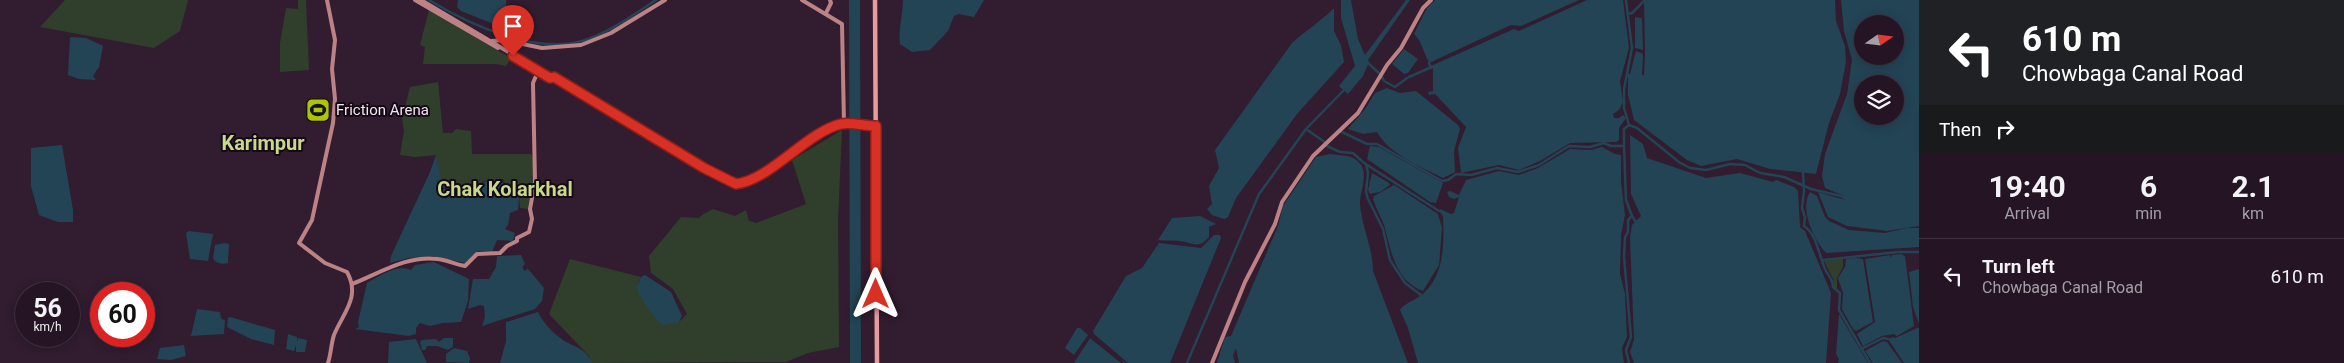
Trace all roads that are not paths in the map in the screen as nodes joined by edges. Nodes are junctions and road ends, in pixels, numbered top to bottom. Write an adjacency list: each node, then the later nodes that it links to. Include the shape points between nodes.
1 (328, 0): 14 (street, via 335,40 333,122 312,220 299,243 325,263 346,272)
2 (415, 0): 10 (street)
3 (421, 0): 10 (street)
4 (665, 0): 10 (street, via 611,34 581,45 542,48 499,39)
5 (802, 0): 9 (street)
6 (830, 0): 9 (street)
7 (876, 0): 13 (main road)
8 (1430, 0): 17 (street, via 1358,113 1313,156 1282,202)
9 (826, 13): 12 (street, via 843,27)
10 (491, 42): 11 (street)
11 (538, 70): 12 (street, via 736,184 754,177 817,136); 14 (street, via 533,83 535,182 529,232 500,253 477,254 465,266 442,260 417,260 395,265)
12 (846, 124): 13 (street)
13 (876, 126): 16 (main road)
14 (352, 284): 15 (street, via 351,303 334,337)
15 (328, 363)
16 (877, 363)
17 (1212, 363)

